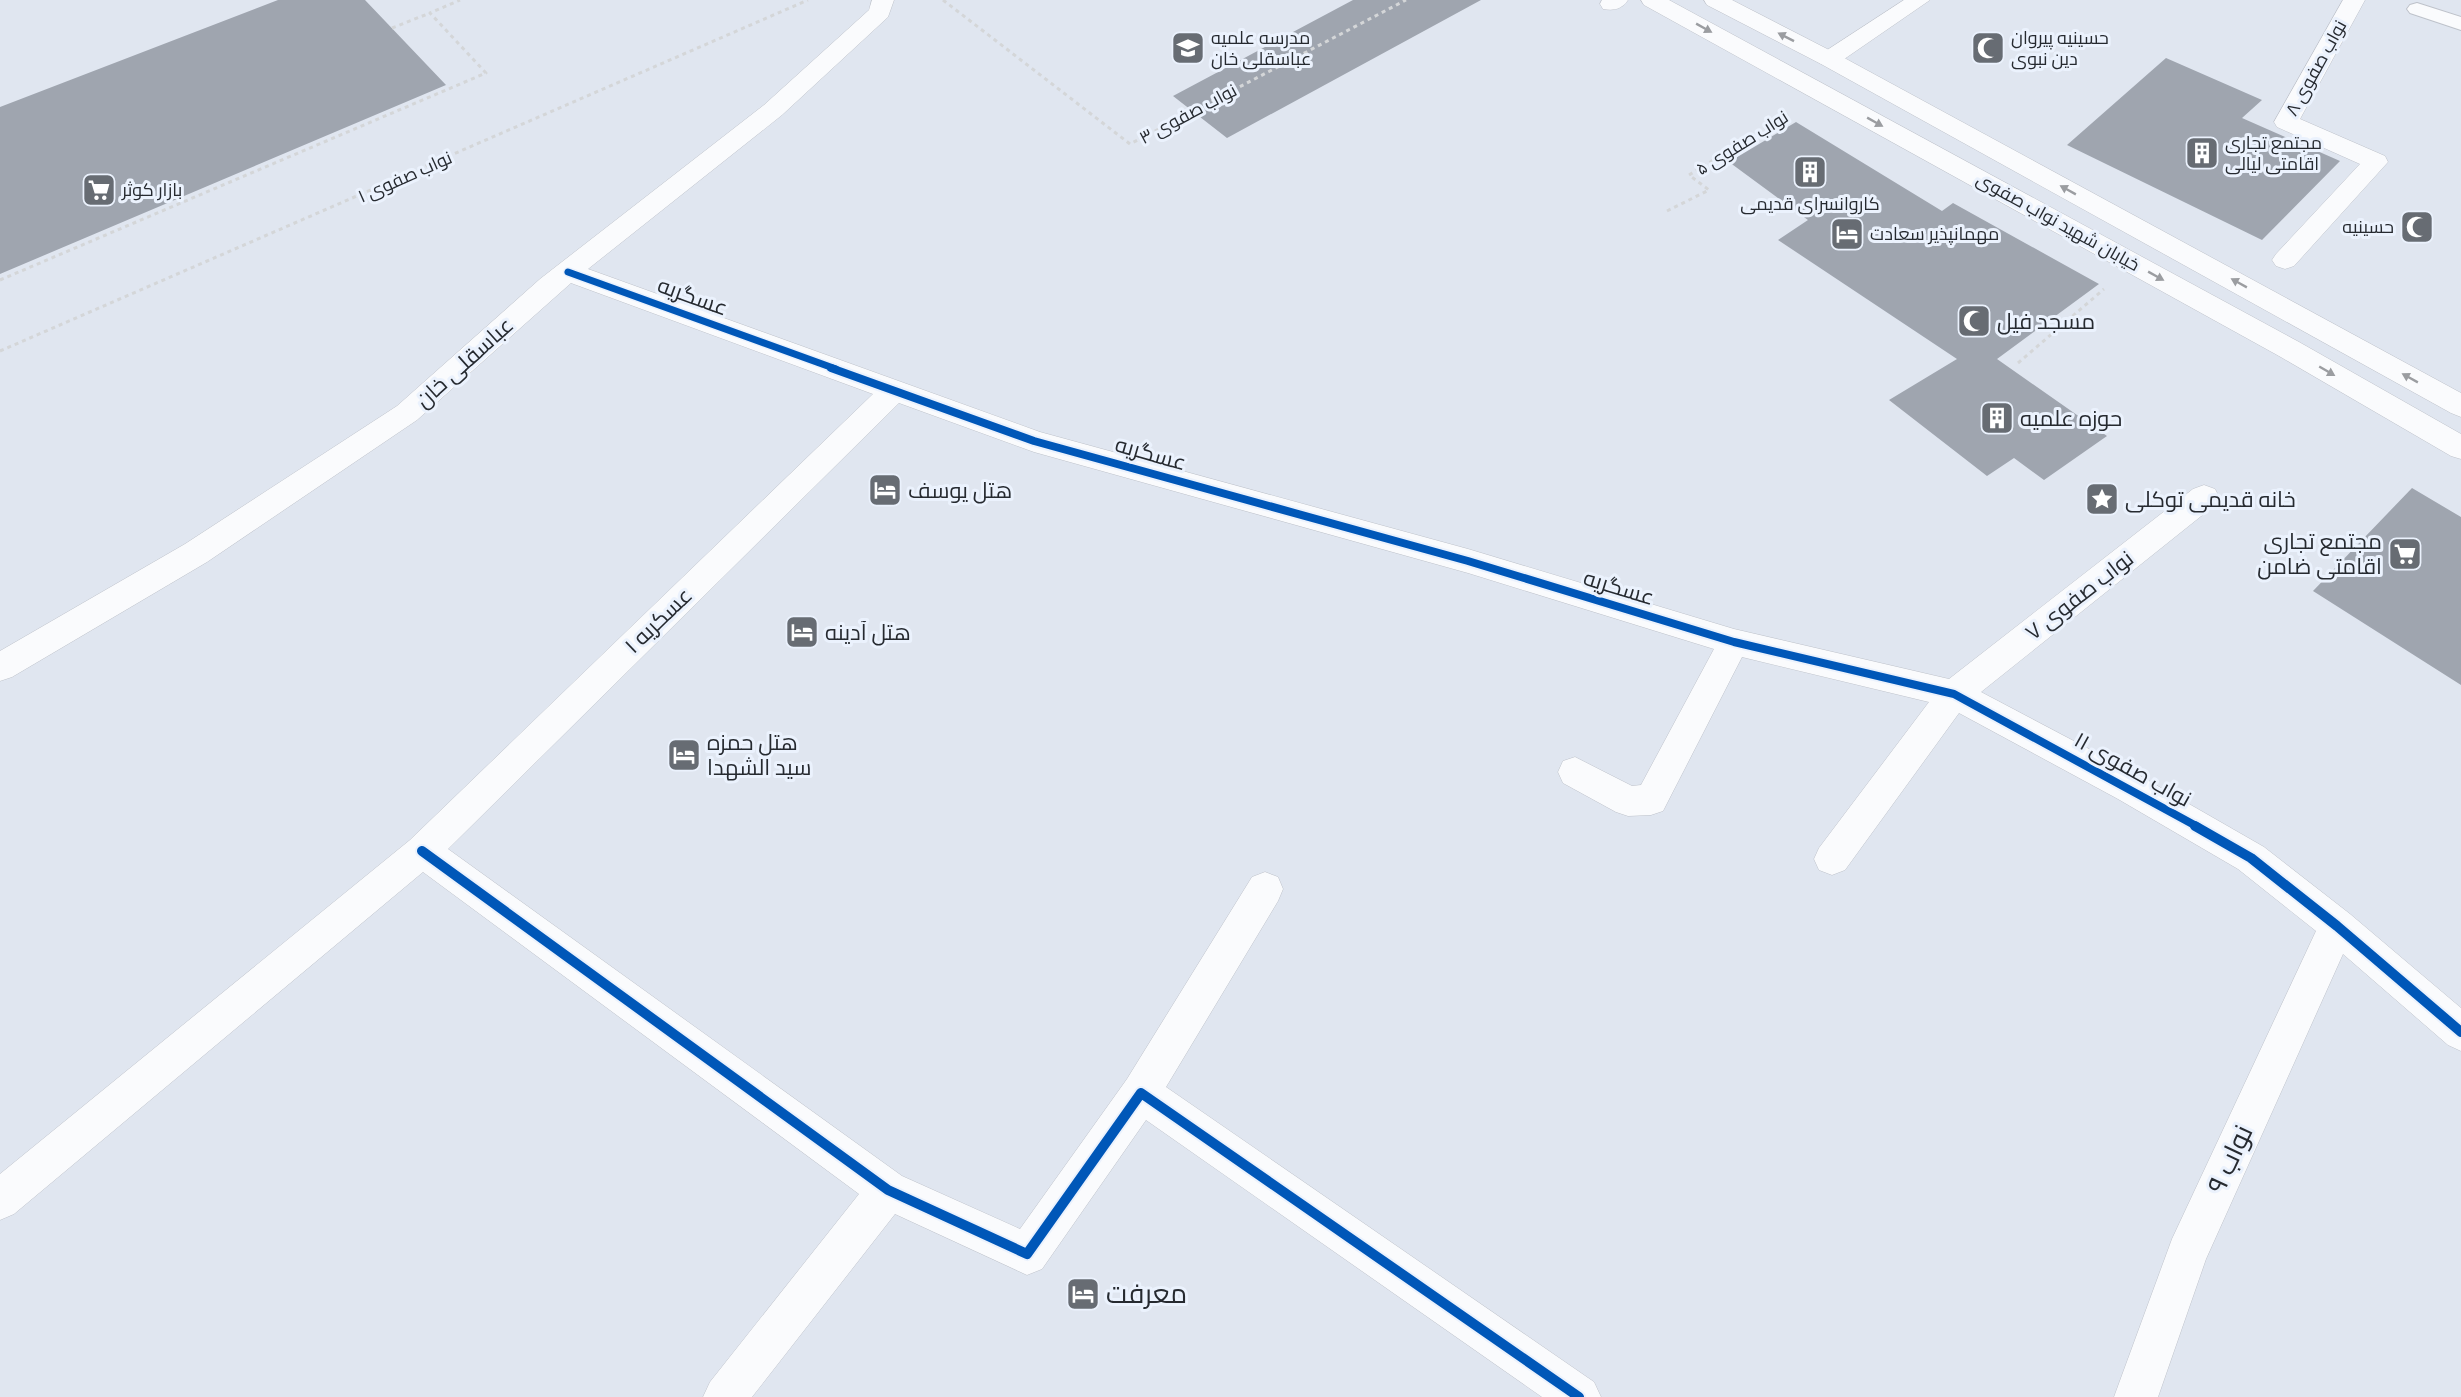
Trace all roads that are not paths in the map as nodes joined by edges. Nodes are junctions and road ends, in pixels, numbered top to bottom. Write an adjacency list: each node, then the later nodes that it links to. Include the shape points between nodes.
1 (884, 0): 10 (street, عباسقلی خان, via 880,12 773,110)
2 (1652, 0): 13 (street, خیابان شهید نواب صفوی, one-way to 13)
3 (1716, 0): 8 (street, خیابان شهید نواب صفوی, one-way to 3)
4 (1919, 0): 8 (street)
5 (2354, 0): 9 (street, نواب صفوی ۸, via 2286,122 2376,162)
6 (2417, 9): 7 (lane)
7 (2461, 24)
8 (1829, 59): 12 (street, خیابان شهید نواب صفوی, one-way to 8)
9 (2285, 260)
10 (568, 272): 11 (street, عسگریه); 16 (street, عباسقلی خان, via 407,413 196,553)
11 (894, 390): 15 (street, عسگریه, via 1034,441 1468,561); 19 (street, عسکریه ۱)
12 (2461, 406)
13 (2461, 448)
14 (2204, 497): 17 (street, نواب صفوی ۷)
15 (1734, 642): 17 (street, نواب صفوی ۱۱); 18 (street, via 1651,800 1628,801)
16 (0, 667)
17 (1954, 694): 20 (street, نواب صفوی ۷); 22 (street, نواب صفوی ۱۱, via 2251,858)
18 (1575, 772)
19 (422, 850): 25 (street); 26 (street, عسکریه ۱)
20 (1832, 859)
21 (1265, 889): 24 (street)
22 (2337, 926): 23 (street, نواب صفوی ۱۱); 29 (street, نواب ۹, via 2187,1254)
23 (2461, 1032)
24 (1141, 1093): 25 (street, via 1027,1254); 28 (street)
25 (888, 1190): 27 (street)
26 (0, 1200)
27 (725, 1397)
28 (1579, 1397)
29 (2136, 1397)

